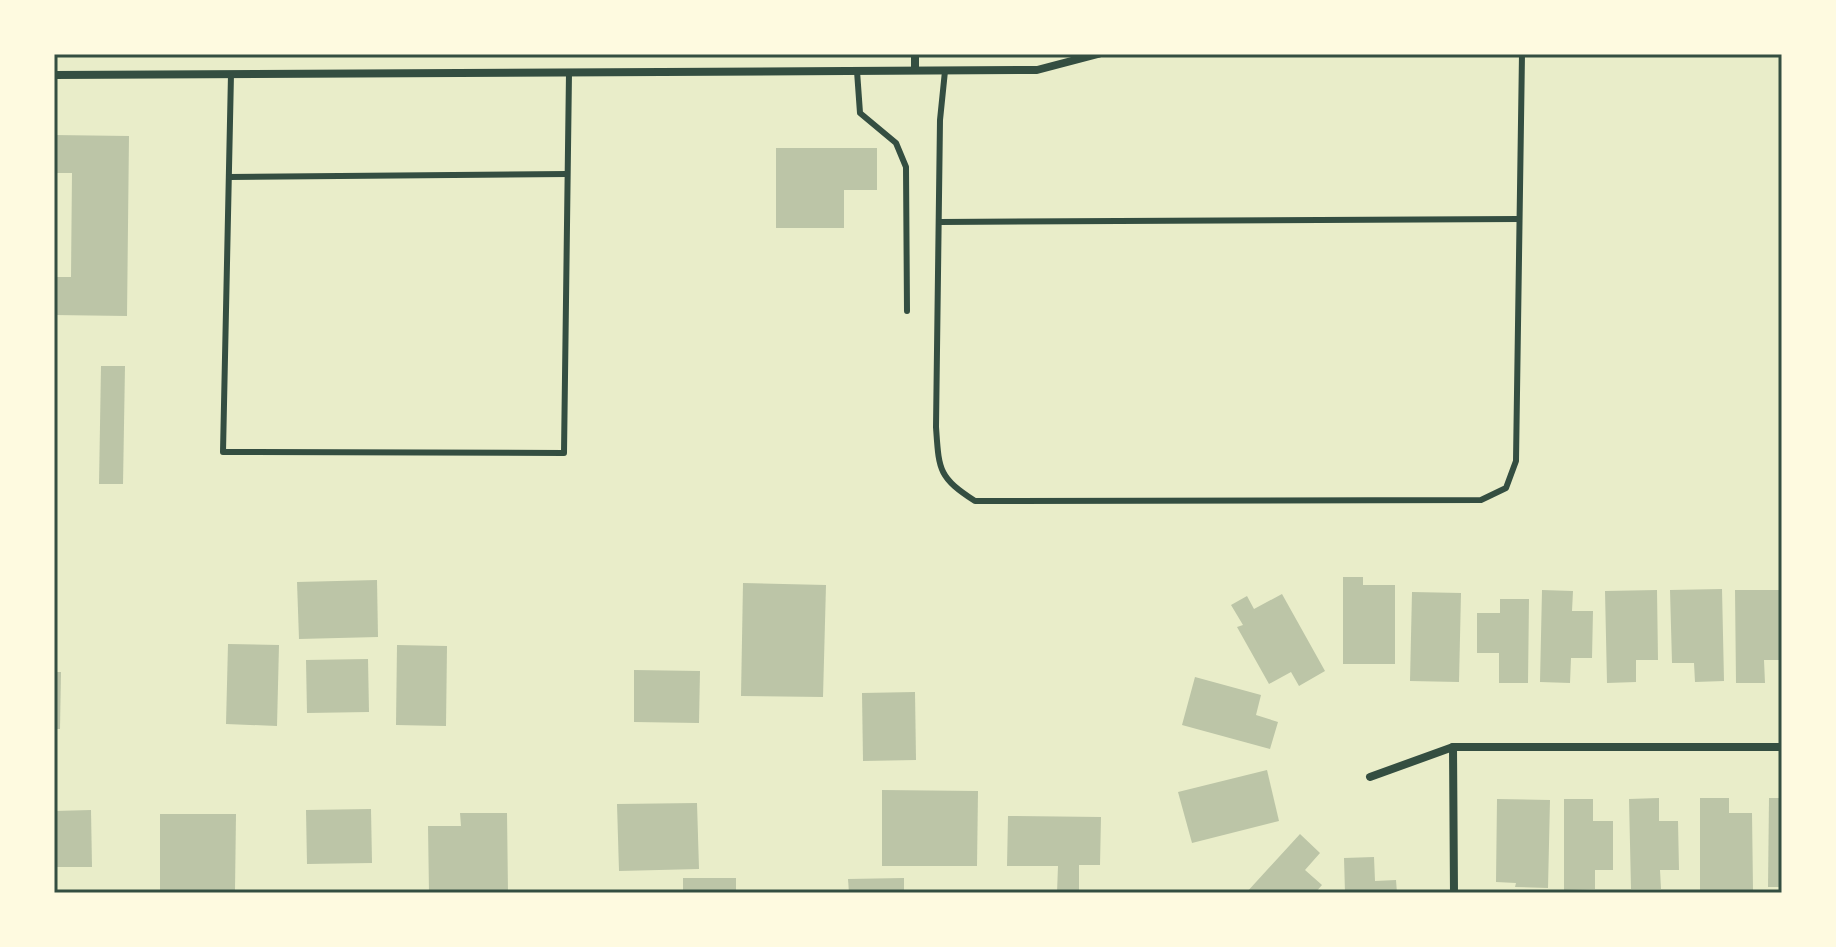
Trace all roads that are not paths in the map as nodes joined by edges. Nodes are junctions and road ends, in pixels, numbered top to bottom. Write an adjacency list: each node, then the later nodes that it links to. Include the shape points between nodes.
1 (915, 54): 4 (street)
2 (1098, 54): 6 (street, via 1037,70)
3 (1522, 54): 12 (lane)
4 (915, 70): 5 (street); 6 (street)
5 (857, 71): 7 (street); 14 (lane, via 860,113 896,143 906,167)
6 (945, 71): 13 (lane)
7 (569, 73): 8 (street); 10 (lane)
8 (231, 74): 9 (street); 11 (lane)
9 (54, 75)
10 (567, 174): 11 (lane); 11 (lane, via 564,453 223,452)
11 (229, 177)
12 (1519, 219): 13 (lane); 13 (lane, via 1516,461 1506,488 1481,500 975,501 950,485 938,463)
13 (940, 222)
14 (907, 311)
15 (1453, 747): 16 (street); 17 (street); 18 (street)
16 (1782, 747)
17 (1370, 777)
18 (1454, 893)

